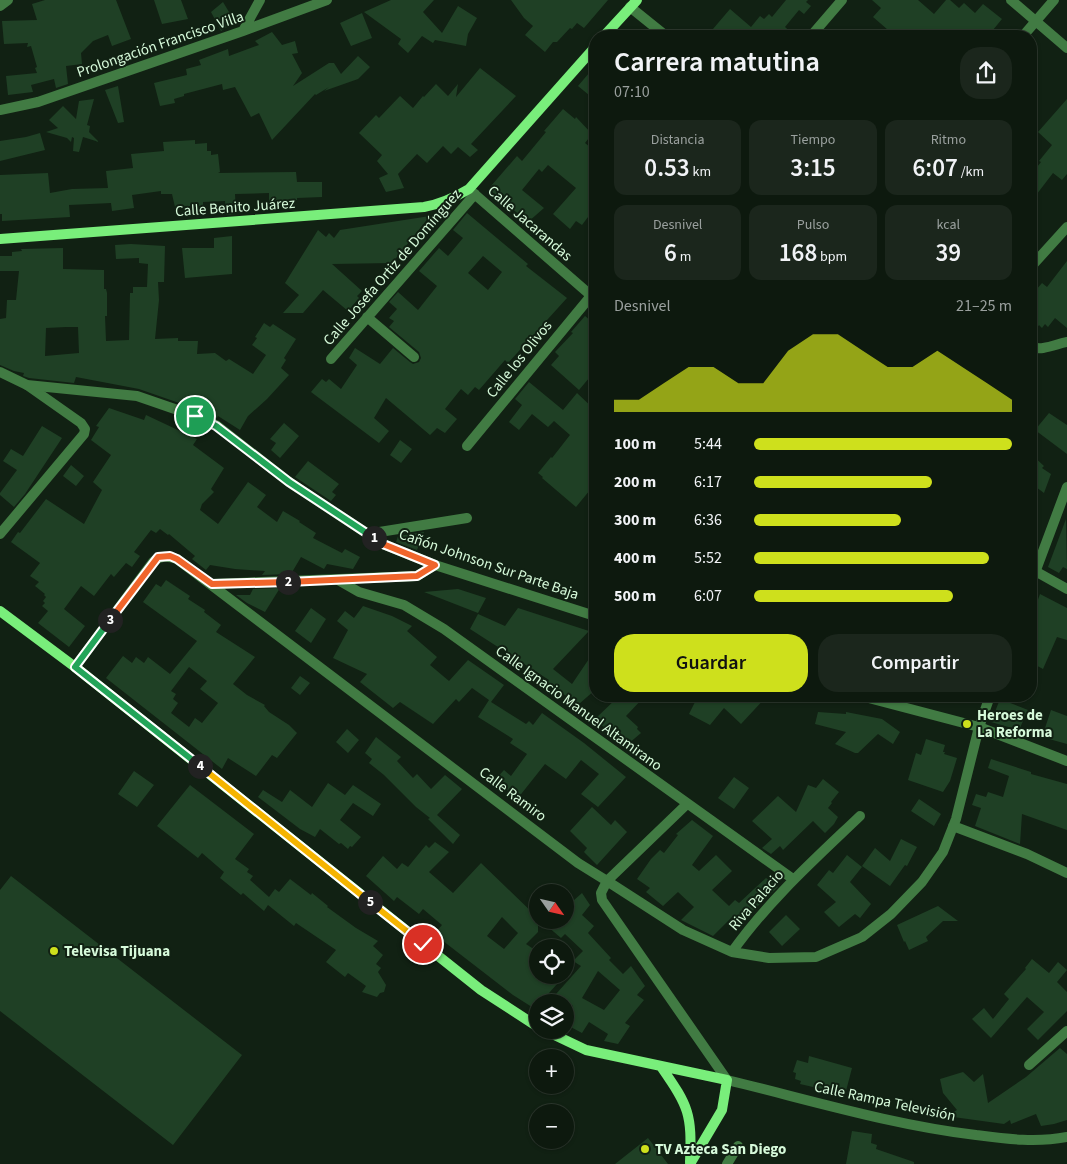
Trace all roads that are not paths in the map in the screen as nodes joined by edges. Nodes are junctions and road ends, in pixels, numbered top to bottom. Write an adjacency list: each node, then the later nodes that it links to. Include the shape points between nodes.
1 (8, 0): 8 (street)
2 (260, 0): 14 (street)
3 (327, 0): 14 (street, Prolongación Francisco Villa)
4 (842, 0): 12 (street)
5 (1012, 0): 9 (street)
6 (1054, 0): 9 (street)
7 (634, 3): 10 (main road); 11 (street)
8 (0, 6)
9 (1036, 21): 13 (street); 15 (street)
10 (609, 30)
11 (660, 30)
12 (816, 30)
13 (1028, 30)
14 (243, 31): 17 (street, Prolongación Francisco Villa, via 38,102)
15 (1067, 48)
16 (589, 54): 18 (main road, Calle Josefa Ortiz de Domínguez)
17 (0, 110)
18 (472, 192): 20 (main road, Calle Benito Juárez, via 424,207); 22 (street, Calle Jacarandas); 24 (street, Calle Josefa Ortiz de Domínguez)
19 (1067, 227): 21 (street)
20 (0, 239)
21 (1037, 260)
22 (589, 291)
23 (589, 301): 31 (street, Calle los Olivos)
24 (367, 318): 27 (street); 28 (street, Calle Josefa Ortiz de Domínguez)
25 (1067, 342): 26 (street)
26 (1037, 348)
27 (414, 357)
28 (331, 359)
29 (0, 372): 30 (street, Cañón Johnson Sur Parte Baja)
30 (27, 386): 34 (street, via 85,429); 35 (street, Cañón Johnson Sur Parte Baja, via 137,396 195,416 216,426 289,482)
31 (467, 446)
32 (1067, 487): 37 (street)
33 (467, 518): 35 (street)
34 (0, 534)
35 (367, 534): 36 (street, Cañón Johnson Sur Parte Baja)
36 (435, 565): 39 (street, via 417,576); 43 (street, Cañón Johnson Sur Parte Baja)
37 (1037, 569)
38 (1037, 573): 41 (street)
39 (338, 580): 40 (street); 49 (street, Calle Ignacio Manuel Altamirano, via 360,592 404,605 423,615)
40 (212, 584): 44 (street, Calle Ramiro, via 177,559 158,557); 54 (street, Calle Ramiro, via 578,863)
41 (1067, 589)
42 (0, 611): 44 (main road)
43 (589, 614)
44 (75, 667): 56 (main road, via 473,984)
45 (884, 702): 47 (street)
46 (988, 702): 47 (street, Riva Palacio)
47 (979, 727): 48 (street); 51 (street, Riva Palacio)
48 (1067, 761)
49 (687, 804): 53 (street, Calle Ignacio Manuel Altamirano); 54 (street)
50 (860, 816): 53 (street, Riva Palacio)
51 (954, 823): 52 (street); 55 (street, Riva Palacio, via 943,852 922,882 892,914 862,938 816,957 769,958)
52 (1067, 873)
53 (793, 879): 55 (street, Riva Palacio)
54 (607, 881): 55 (street, Calle Ramiro, via 683,930); 61 (street, via 602,900)
55 (732, 952)
56 (529, 1021)
57 (1067, 1031): 59 (street)
58 (563, 1039): 60 (main road, via 586,1050)
59 (1029, 1065)
60 (662, 1068): 61 (main road); 64 (main road, via 686,1105 690,1118)
61 (727, 1080): 62 (street, Calle Rampa Televisión, via 933,1130 1027,1141); 64 (main road, via 722,1110)
62 (1067, 1137)
63 (738, 1146): 65 (street)
64 (690, 1164)
65 (727, 1164)

